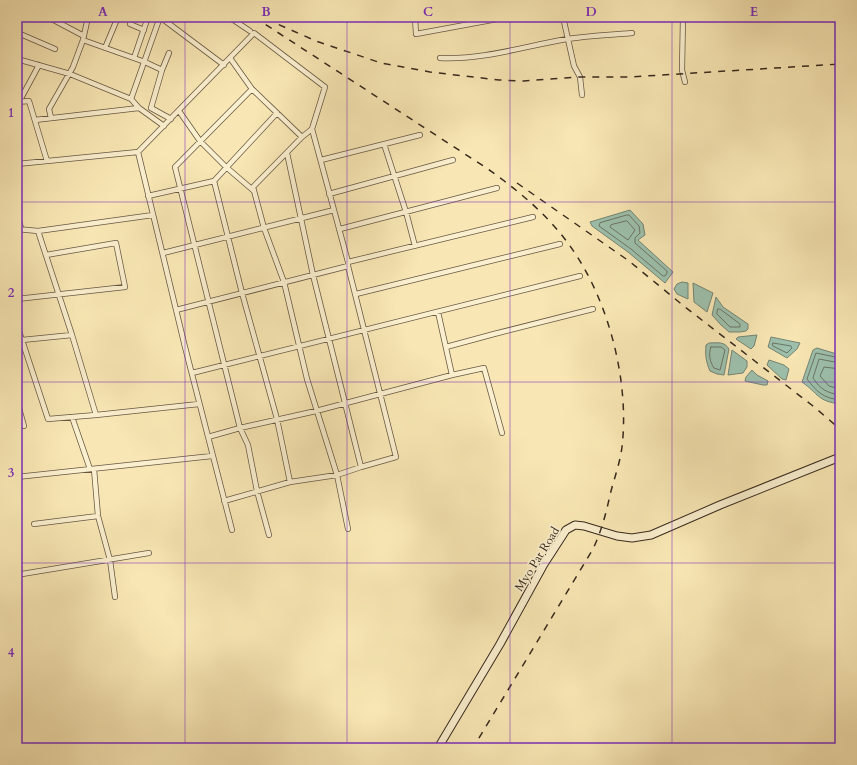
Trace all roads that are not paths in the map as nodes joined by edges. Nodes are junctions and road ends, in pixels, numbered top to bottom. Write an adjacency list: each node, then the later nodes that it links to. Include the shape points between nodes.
1 (48, 17): 16 (street)
2 (88, 17): 16 (street)
3 (118, 17): 18 (street)
4 (148, 17): 12 (street)
5 (160, 17): 25 (street); 26 (street)
6 (229, 17): 13 (street)
7 (415, 17): 8 (street, via 416,34)
8 (508, 17)
9 (563, 17): 17 (street)
10 (683, 17): 30 (street, via 682,64)
11 (130, 24): 12 (street)
12 (144, 30): 22 (street)
13 (250, 31)
14 (632, 33): 17 (street)
15 (17, 35): 19 (street, via 18,33)
16 (83, 38): 18 (street); 29 (street)
17 (568, 39): 24 (street, via 496,54 457,59); 32 (street, via 574,66 580,77)
18 (105, 48): 22 (street)
19 (55, 49)
20 (169, 53): 28 (street)
21 (17, 58): 27 (street)
22 (134, 58): 25 (street)
23 (230, 58): 26 (street); 31 (street); 42 (street, via 254,33 325,87)
24 (440, 58)
25 (145, 62): 28 (street); 33 (street)
26 (224, 64): 36 (street)
27 (40, 65): 29 (street); 34 (street)
28 (162, 70): 39 (street, via 151,108)
29 (70, 74): 33 (street); 38 (street, via 49,109)
30 (685, 82)
31 (252, 89): 37 (street); 45 (street)
32 (582, 95)
33 (131, 99): 35 (street)
34 (18, 102): 40 (street, via 29,101)
35 (139, 108): 38 (street); 41 (street)
36 (179, 111): 39 (street); 45 (street)
37 (277, 113): 44 (street); 53 (street)
38 (51, 118): 40 (street)
39 (171, 119): 41 (street)
40 (35, 120): 51 (street)
41 (164, 126): 47 (street)
42 (312, 128): 44 (street); 49 (street)
43 (420, 134): 46 (street)
44 (302, 137): 48 (street)
45 (200, 141): 53 (street); 57 (street, via 175,167)
46 (384, 144): 49 (street); 54 (street)
47 (138, 152): 51 (street); 60 (street)
48 (287, 153): 58 (street, via 253,187); 66 (street)
49 (321, 160): 59 (street)
50 (453, 160): 54 (street)
51 (47, 161): 52 (street)
52 (17, 164)
53 (226, 167): 55 (street); 58 (street)
54 (394, 176): 59 (street); 62 (street)
55 (214, 180): 57 (street); 71 (street)
56 (497, 188): 62 (street)
57 (180, 189): 60 (street); 73 (street)
58 (254, 191): 68 (street)
59 (329, 194): 61 (street)
60 (148, 196): 64 (street)
61 (334, 210): 66 (street); 69 (street)
62 (406, 212): 69 (street); 74 (street)
63 (17, 214): 67 (street)
64 (153, 215): 70 (street); 75 (street)
65 (533, 217): 74 (street)
66 (300, 218): 68 (street); 78 (street)
67 (19, 228): 70 (street)
68 (264, 228): 71 (street); 80 (street)
69 (340, 229): 77 (street)
70 (38, 231): 76 (street)
71 (229, 236): 73 (street); 81 (street)
72 (560, 244): 83 (street)
73 (196, 245): 75 (street); 85 (street)
74 (415, 246): 77 (street)
75 (162, 253): 87 (street)
76 (46, 255): 82 (street); 82 (street, via 116,242 125,287)
77 (348, 264): 78 (street); 83 (street)
78 (313, 275): 80 (street); 92 (street)
79 (580, 276): 88 (street)
80 (284, 282): 81 (street); 94 (street)
81 (242, 293): 85 (street); 96 (street)
82 (58, 294): 84 (street); 91 (street)
83 (356, 294): 90 (street)
84 (17, 299)
85 (210, 301): 87 (street); 97 (street)
86 (593, 309): 95 (street)
87 (176, 310): 98 (street)
88 (438, 312): 90 (street); 95 (street)
89 (17, 325): 93 (street)
90 (365, 330): 92 (street); 100 (street)
91 (72, 335): 93 (street); 105 (street)
92 (328, 339): 94 (street); 102 (street)
93 (22, 340): 106 (street, via 48,419)
94 (299, 346): 96 (street); 104 (street)
95 (446, 347): 99 (street)
96 (259, 356): 97 (street); 107 (street)
97 (225, 365): 98 (street); 109 (street)
98 (192, 373): 103 (street)
99 (452, 375): 100 (street); 110 (street, via 484,368)
100 (380, 395): 102 (street); 114 (street, via 396,457)
101 (17, 402): 108 (street)
102 (345, 403): 104 (street); 114 (street)
103 (199, 404): 105 (street); 111 (street)
104 (316, 411): 107 (street); 116 (street)
105 (96, 415): 106 (street)
106 (72, 417): 115 (street)
107 (277, 419): 109 (street); 118 (street)
108 (24, 426)
109 (240, 428): 111 (street); 119 (street, via 248,445)
110 (502, 433)
111 (208, 437): 112 (street)
112 (212, 456): 115 (street); 120 (street)
113 (840, 457): 130 (main road, Myo Pat Road, via 642,538 617,536 575,525 566,530)
114 (361, 467): 116 (street)
115 (92, 469): 117 (street); 121 (street)
116 (337, 475): 118 (street); 123 (street)
117 (17, 477)
118 (290, 482): 119 (street)
119 (257, 491): 120 (street); 125 (street)
120 (224, 500): 124 (street)
121 (98, 516): 122 (street); 127 (street)
122 (34, 524)
123 (348, 529)
124 (232, 530)
125 (269, 535)
126 (149, 553): 127 (street)
127 (110, 560): 128 (street); 129 (street)
128 (22, 574)
129 (115, 597)
130 (438, 748)

